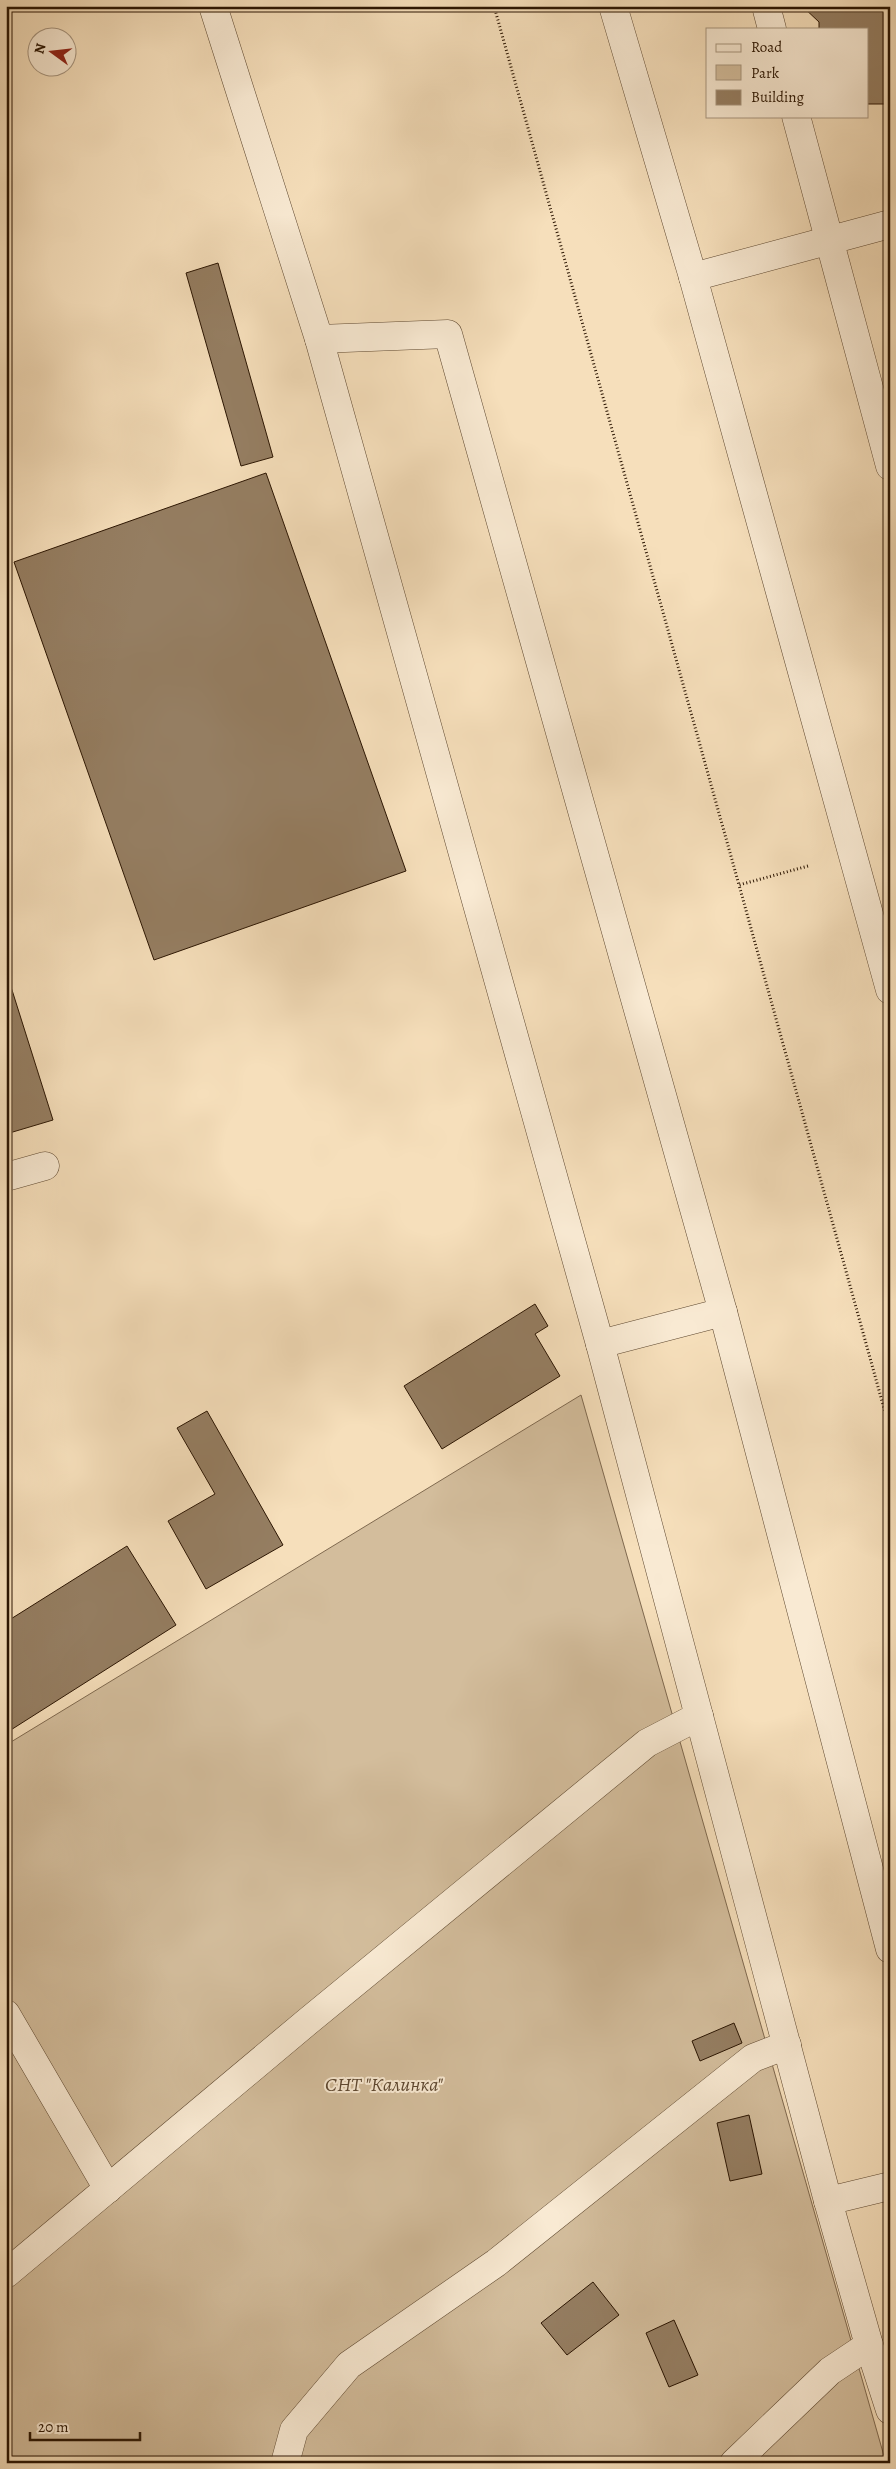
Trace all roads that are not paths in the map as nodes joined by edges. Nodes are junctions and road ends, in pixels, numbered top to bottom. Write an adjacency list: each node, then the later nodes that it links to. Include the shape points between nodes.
1 (213, 6): 9 (street)
2 (614, 6): 8 (street)
3 (766, 6): 4 (street)
4 (772, 28)
5 (797, 118): 7 (street)
6 (890, 224): 7 (street)
7 (829, 240): 8 (street); 10 (street)
8 (693, 277): 11 (street)
9 (319, 339): 15 (street, via 448,334); 16 (street)
10 (890, 466)
11 (882, 934): 12 (street)
12 (890, 990)
13 (45, 1166): 14 (street)
14 (6, 1178)
15 (723, 1312): 16 (street); 18 (street)
16 (600, 1344): 17 (street)
17 (699, 1716): 20 (street); 22 (street, via 647,1742)
18 (890, 1949)
19 (6, 2014): 22 (street)
20 (787, 2045): 23 (street); 27 (street, via 753,2058 496,2263 349,2365 294,2430)
21 (890, 2186): 23 (street)
22 (108, 2189): 24 (street)
23 (828, 2201): 25 (street)
24 (6, 2274)
25 (869, 2345): 26 (street); 28 (street, via 830,2370)
26 (890, 2410)
27 (285, 2463)
28 (734, 2463)

